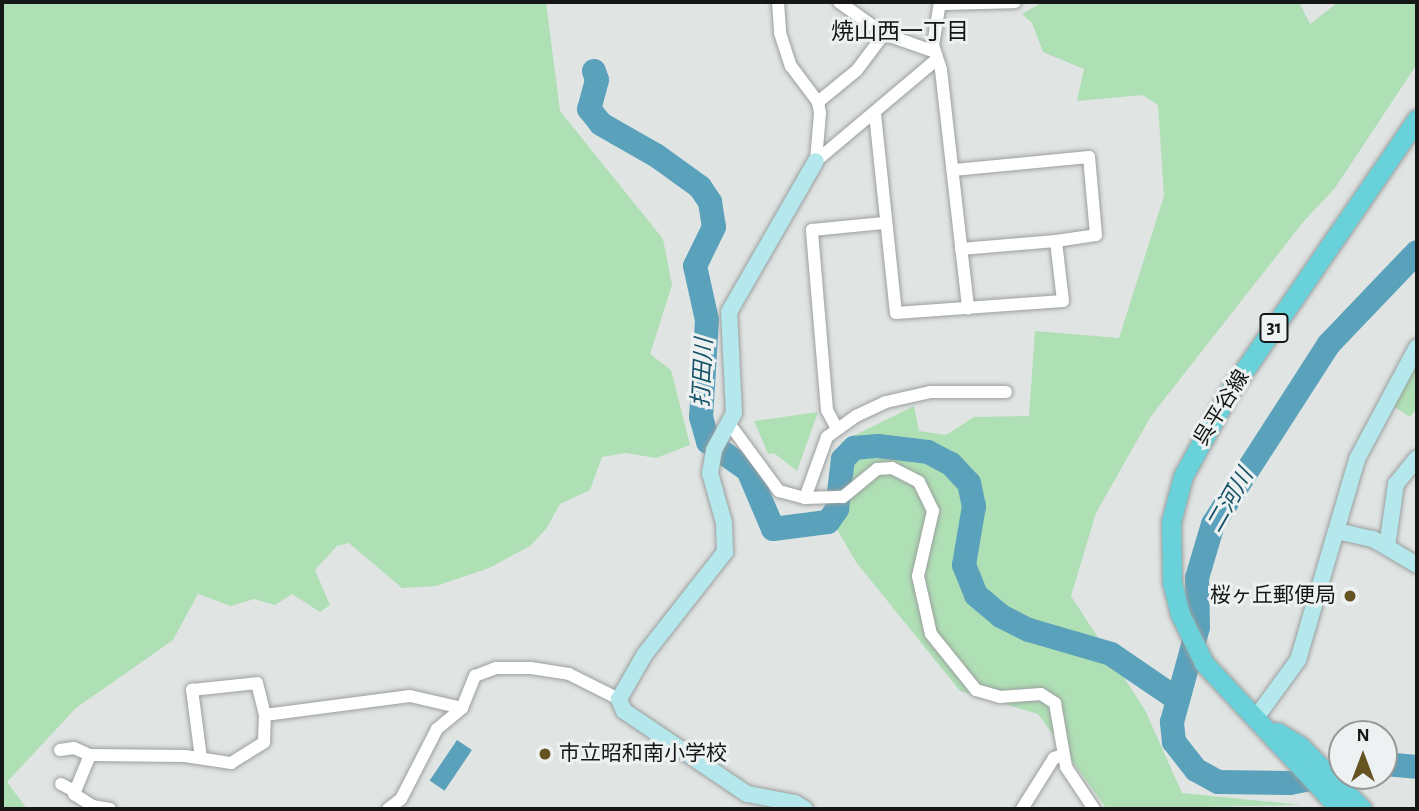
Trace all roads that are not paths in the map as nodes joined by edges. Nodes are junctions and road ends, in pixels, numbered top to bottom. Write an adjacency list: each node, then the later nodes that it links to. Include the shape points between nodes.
1 (778, 2): 7 (street, via 780,33 790,66)
2 (839, 2): 5 (street)
3 (1015, 2): 4 (street)
4 (940, 3): 6 (street)
5 (884, 34): 6 (street); 7 (street, via 857,70)
6 (935, 56): 8 (street); 11 (street)
7 (818, 102): 10 (street)
8 (875, 114): 10 (street); 12 (street)
9 (1417, 119): 28 (main road, 呉平谷線 / 31, via 1201,439 1176,497 1170,555 1180,614 1219,682)
10 (816, 160): 18 (street, via 730,312)
11 (953, 170): 13 (street, via 1089,157 1096,235); 14 (street)
12 (884, 223): 15 (street, via 896,313); 19 (street, via 812,230 827,410)
13 (1056, 241): 14 (street); 15 (street, via 1063,301)
14 (961, 249): 15 (street)
15 (968, 308)
16 (1417, 347): 22 (street, via 1357,459)
17 (1006, 393): 19 (street, via 922,394 886,402)
18 (731, 426): 21 (street, via 779,491); 25 (street, via 717,445 710,473 724,523 725,552 645,654)
19 (836, 427): 21 (street, via 814,464)
20 (1417, 458): 23 (street, via 1396,484)
21 (805, 498): 32 (street, via 838,497 877,469 892,468 919,482 933,511 918,576 931,634 976,690 1000,697 1041,694 1055,703)
22 (1337, 531): 23 (street); 28 (street, via 1298,660)
23 (1387, 547): 24 (street)
24 (1417, 565)
25 (619, 699): 26 (street, via 569,674 496,668 475,676); 36 (street, via 624,712 747,794)
26 (463, 708): 27 (street, via 435,698 410,696); 39 (street, via 437,730 401,799)
27 (265, 715): 33 (street, via 264,743 252,753 231,763); 33 (street, via 257,682 192,690)
28 (1255, 719): 29 (main road, 呉平谷線 / 31)
29 (1291, 747): 37 (main road, 呉平谷線 / 31); 42 (main road, 呉平谷線 / 31)
30 (60, 750): 31 (street, via 74,748)
31 (90, 755): 33 (street); 35 (street, via 88,771)
32 (1063, 755): 40 (street, via 1055,758); 41 (street)
33 (201, 758)
34 (61, 783): 35 (street)
35 (74, 791): 38 (street, via 93,806)
36 (797, 807)
37 (1361, 808)
38 (110, 809)
39 (388, 809)
40 (1022, 809)
41 (1094, 809)
42 (1340, 809)

